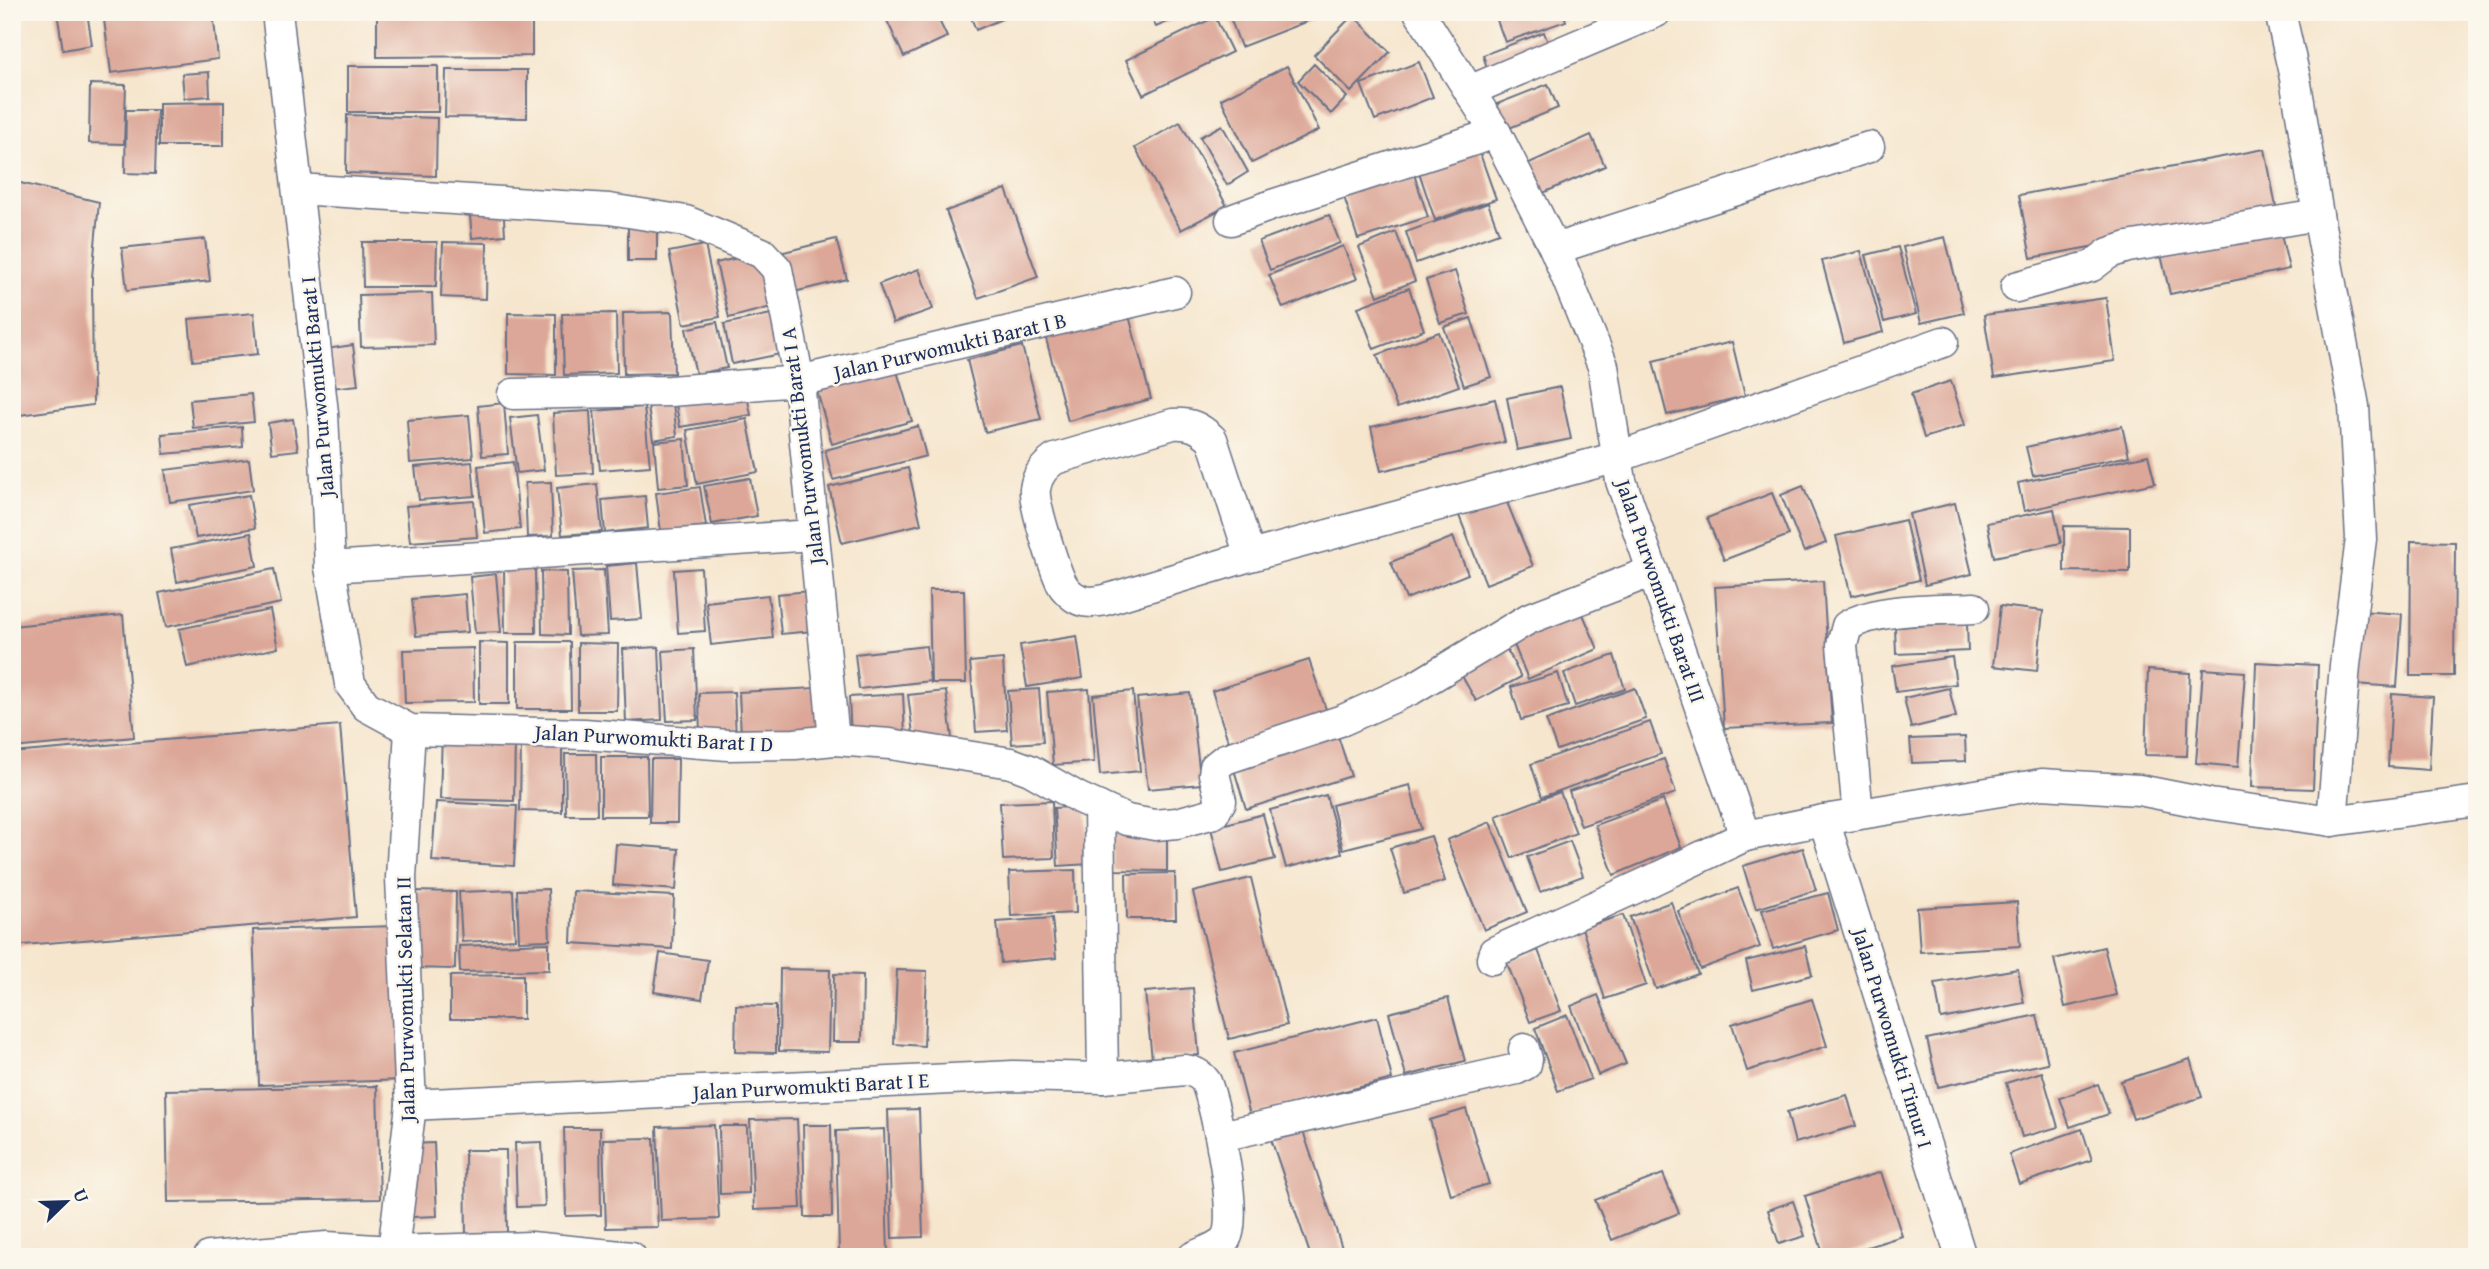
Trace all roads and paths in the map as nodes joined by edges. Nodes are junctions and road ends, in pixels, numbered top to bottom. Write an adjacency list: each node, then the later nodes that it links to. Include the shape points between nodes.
1 (277, 12): 8 (street, Jalan Purwomukti Barat I)
2 (1419, 12): 5 (street, Jalan Purwomukti Barat III)
3 (1656, 12): 5 (street)
4 (2280, 12): 9 (street)
5 (1469, 91): 6 (street, Jalan Purwomukti Barat III)
6 (1496, 133): 10 (street); 11 (street, Jalan Purwomukti Barat III)
7 (1869, 147): 11 (street)
8 (298, 189): 15 (street, Jalan Purwomukti Barat I A, via 609,209 686,220 762,253 777,270); 20 (street, Jalan Purwomukti Barat I, via 323,413)
9 (2318, 215): 12 (street, via 2128,247 2109,253 2092,266); 29 (street, via 2354,406 2361,539)
10 (1231, 220)
11 (1555, 249): 17 (street, Jalan Purwomukti Barat III, via 1603,366)
12 (2016, 287)
13 (1175, 292): 15 (street, Jalan Purwomukti Barat I B)
14 (1943, 342): 17 (street)
15 (799, 381): 16 (street, Jalan Purwomukti Barat I B, via 670,391); 18 (street, Jalan Purwomukti Barat I A)
16 (513, 394)
17 (1618, 457): 19 (street); 21 (street, Jalan Purwomukti Barat III, via 1621,481)
18 (813, 535): 20 (street); 24 (street, Jalan Purwomukti Barat I A)
19 (1250, 556): 19 (street, via 1088,603 1063,585 1034,493 1037,481 1043,468 1055,459 1188,423 1212,439)
20 (330, 567): 23 (street, Jalan Purwomukti Barat I, via 350,684 366,706)
21 (1653, 570): 26 (street, Jalan Purwomukti Barat I D, via 1528,619 1412,689 1343,720 1226,759 1215,767 1214,774 1222,801 1207,817 1155,825 1127,820); 30 (street, Jalan Purwomukti Barat III)
22 (1974, 608): 27 (street, via 1900,612 1859,619 1847,626 1842,645)
23 (410, 730): 24 (street, Jalan Purwomukti Barat I D, via 584,734 728,745); 34 (street, Jalan Purwomukti Selatan II, via 401,878)
24 (834, 740): 26 (street, Jalan Purwomukti Barat I D, via 1011,763)
25 (2477, 801): 29 (street)
26 (1099, 807): 33 (street)
27 (1858, 814): 28 (street); 29 (street, via 2042,784 2139,790)
28 (1824, 820): 30 (street); 41 (street, Jalan Purwomukti Timur I)
29 (2332, 821)
30 (1745, 836): 31 (street, via 1494,951)
31 (1492, 959)
32 (1524, 1049): 35 (street, via 1528,1059 1517,1069)
33 (1103, 1078): 34 (street, Jalan Purwomukti Barat I E, via 1013,1076); 35 (street, Jalan Purwomukti Barat I E, via 1185,1070 1198,1073 1206,1083)
34 (411, 1105): 36 (street, Jalan Purwomukti Selatan II)
35 (1221, 1136): 40 (street, via 1228,1231 1221,1242)
36 (393, 1251): 37 (street); 39 (street, via 531,1247)
37 (327, 1252): 38 (street)
38 (208, 1257)
39 (631, 1257)
40 (1193, 1257)
41 (1961, 1257)

